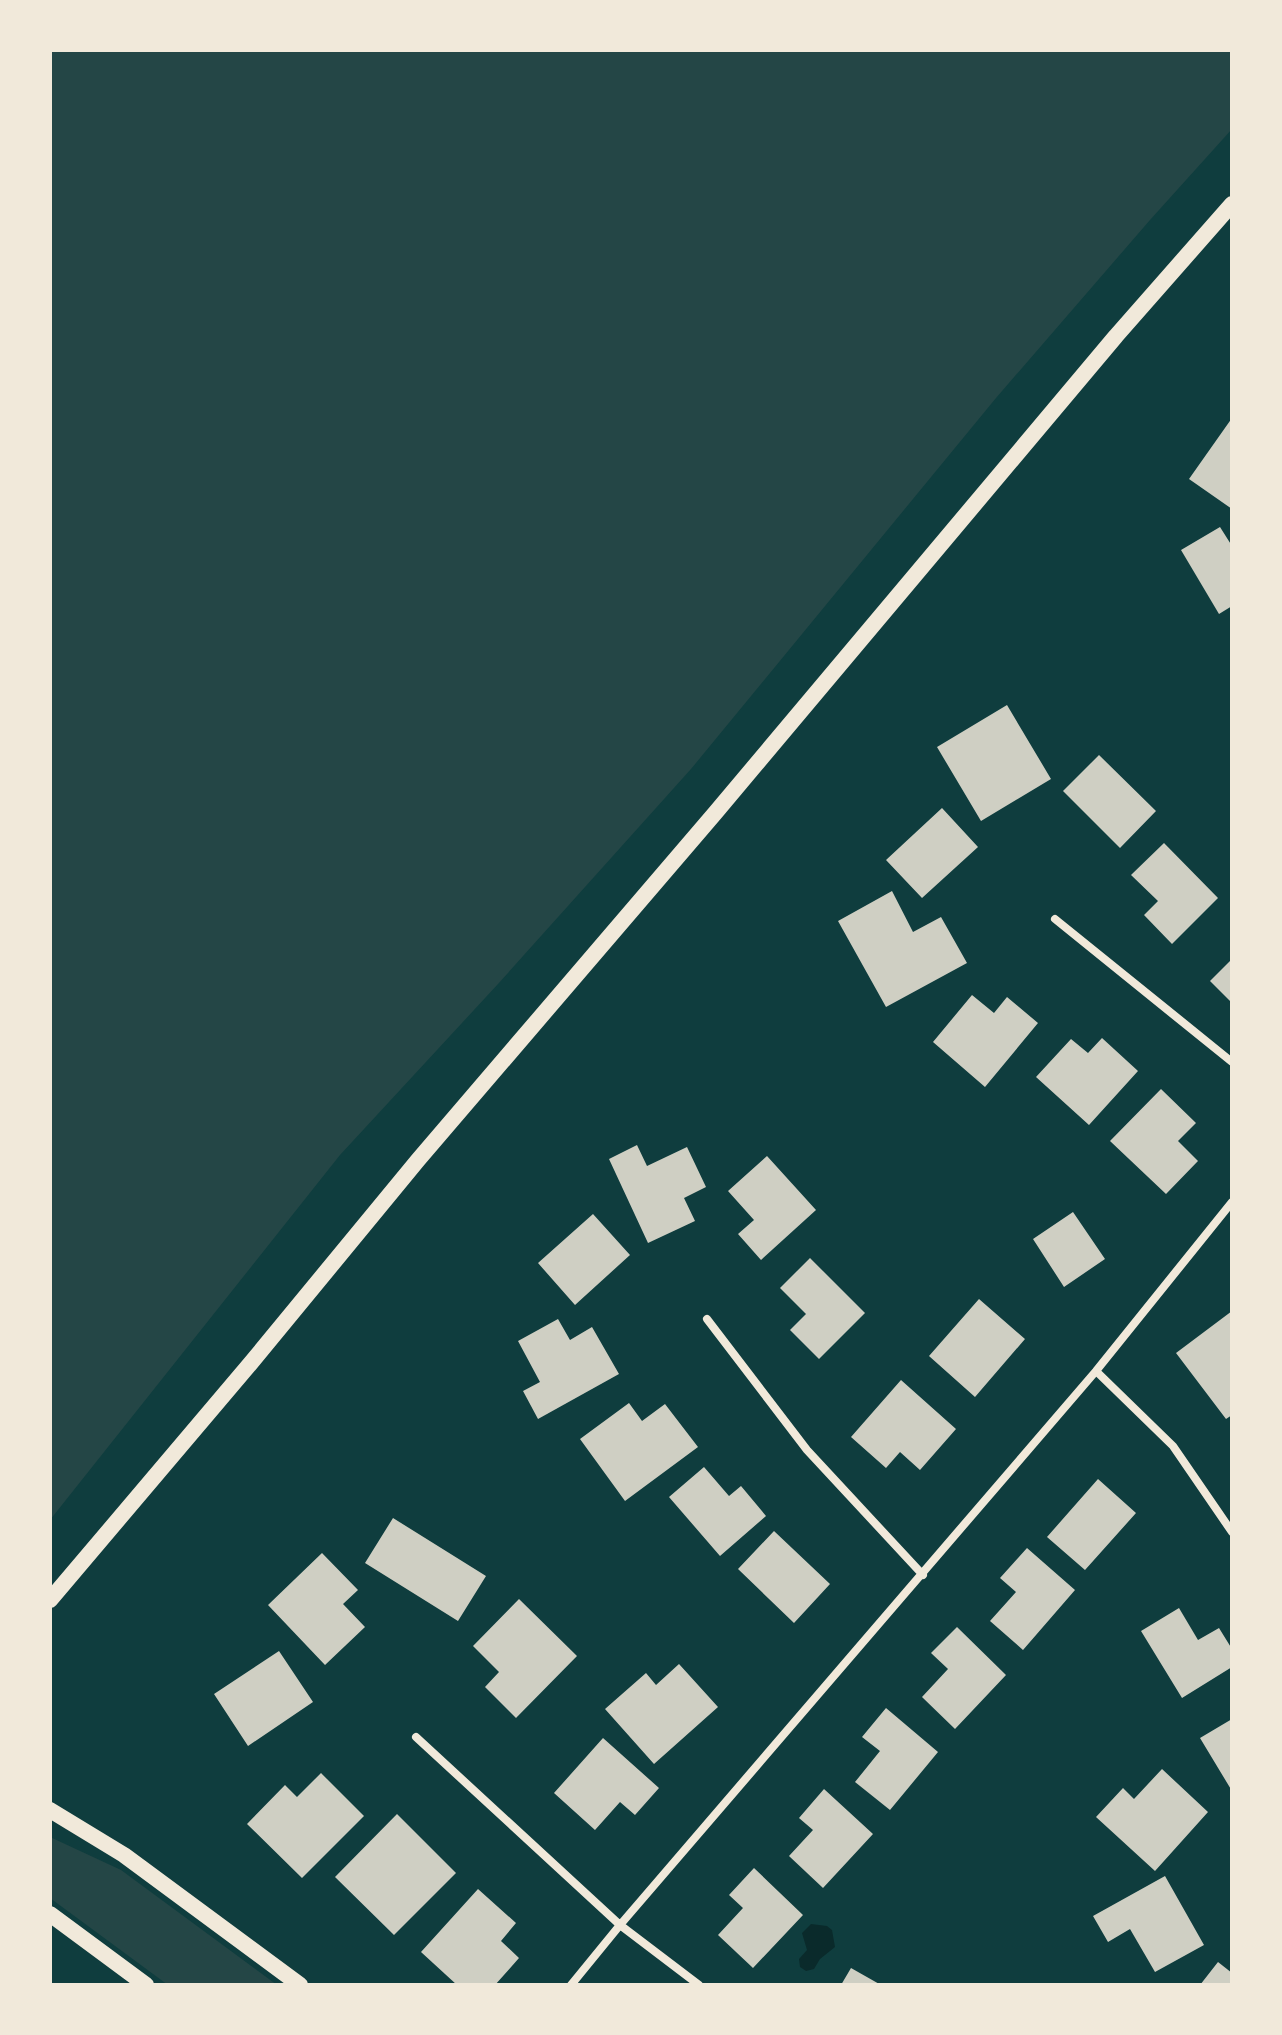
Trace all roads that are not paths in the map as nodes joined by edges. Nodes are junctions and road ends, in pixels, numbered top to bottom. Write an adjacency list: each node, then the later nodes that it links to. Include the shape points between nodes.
1 (1232, 204): 9 (main road)
2 (1055, 919): 3 (street)
3 (1232, 1062)
4 (1232, 1202): 6 (street)
5 (707, 1319): 8 (street, via 807,1450)
6 (1096, 1371): 7 (street, via 1173,1446); 8 (street)
7 (1232, 1532)
8 (923, 1575): 13 (street)
9 (50, 1600)
10 (416, 1737): 13 (street)
11 (50, 1810): 15 (main road, via 124,1855)
12 (50, 1914): 14 (main road)
13 (620, 1925): 16 (street); 17 (street)
14 (146, 1985)
15 (300, 1985)
16 (571, 1985)
17 (699, 1985)

